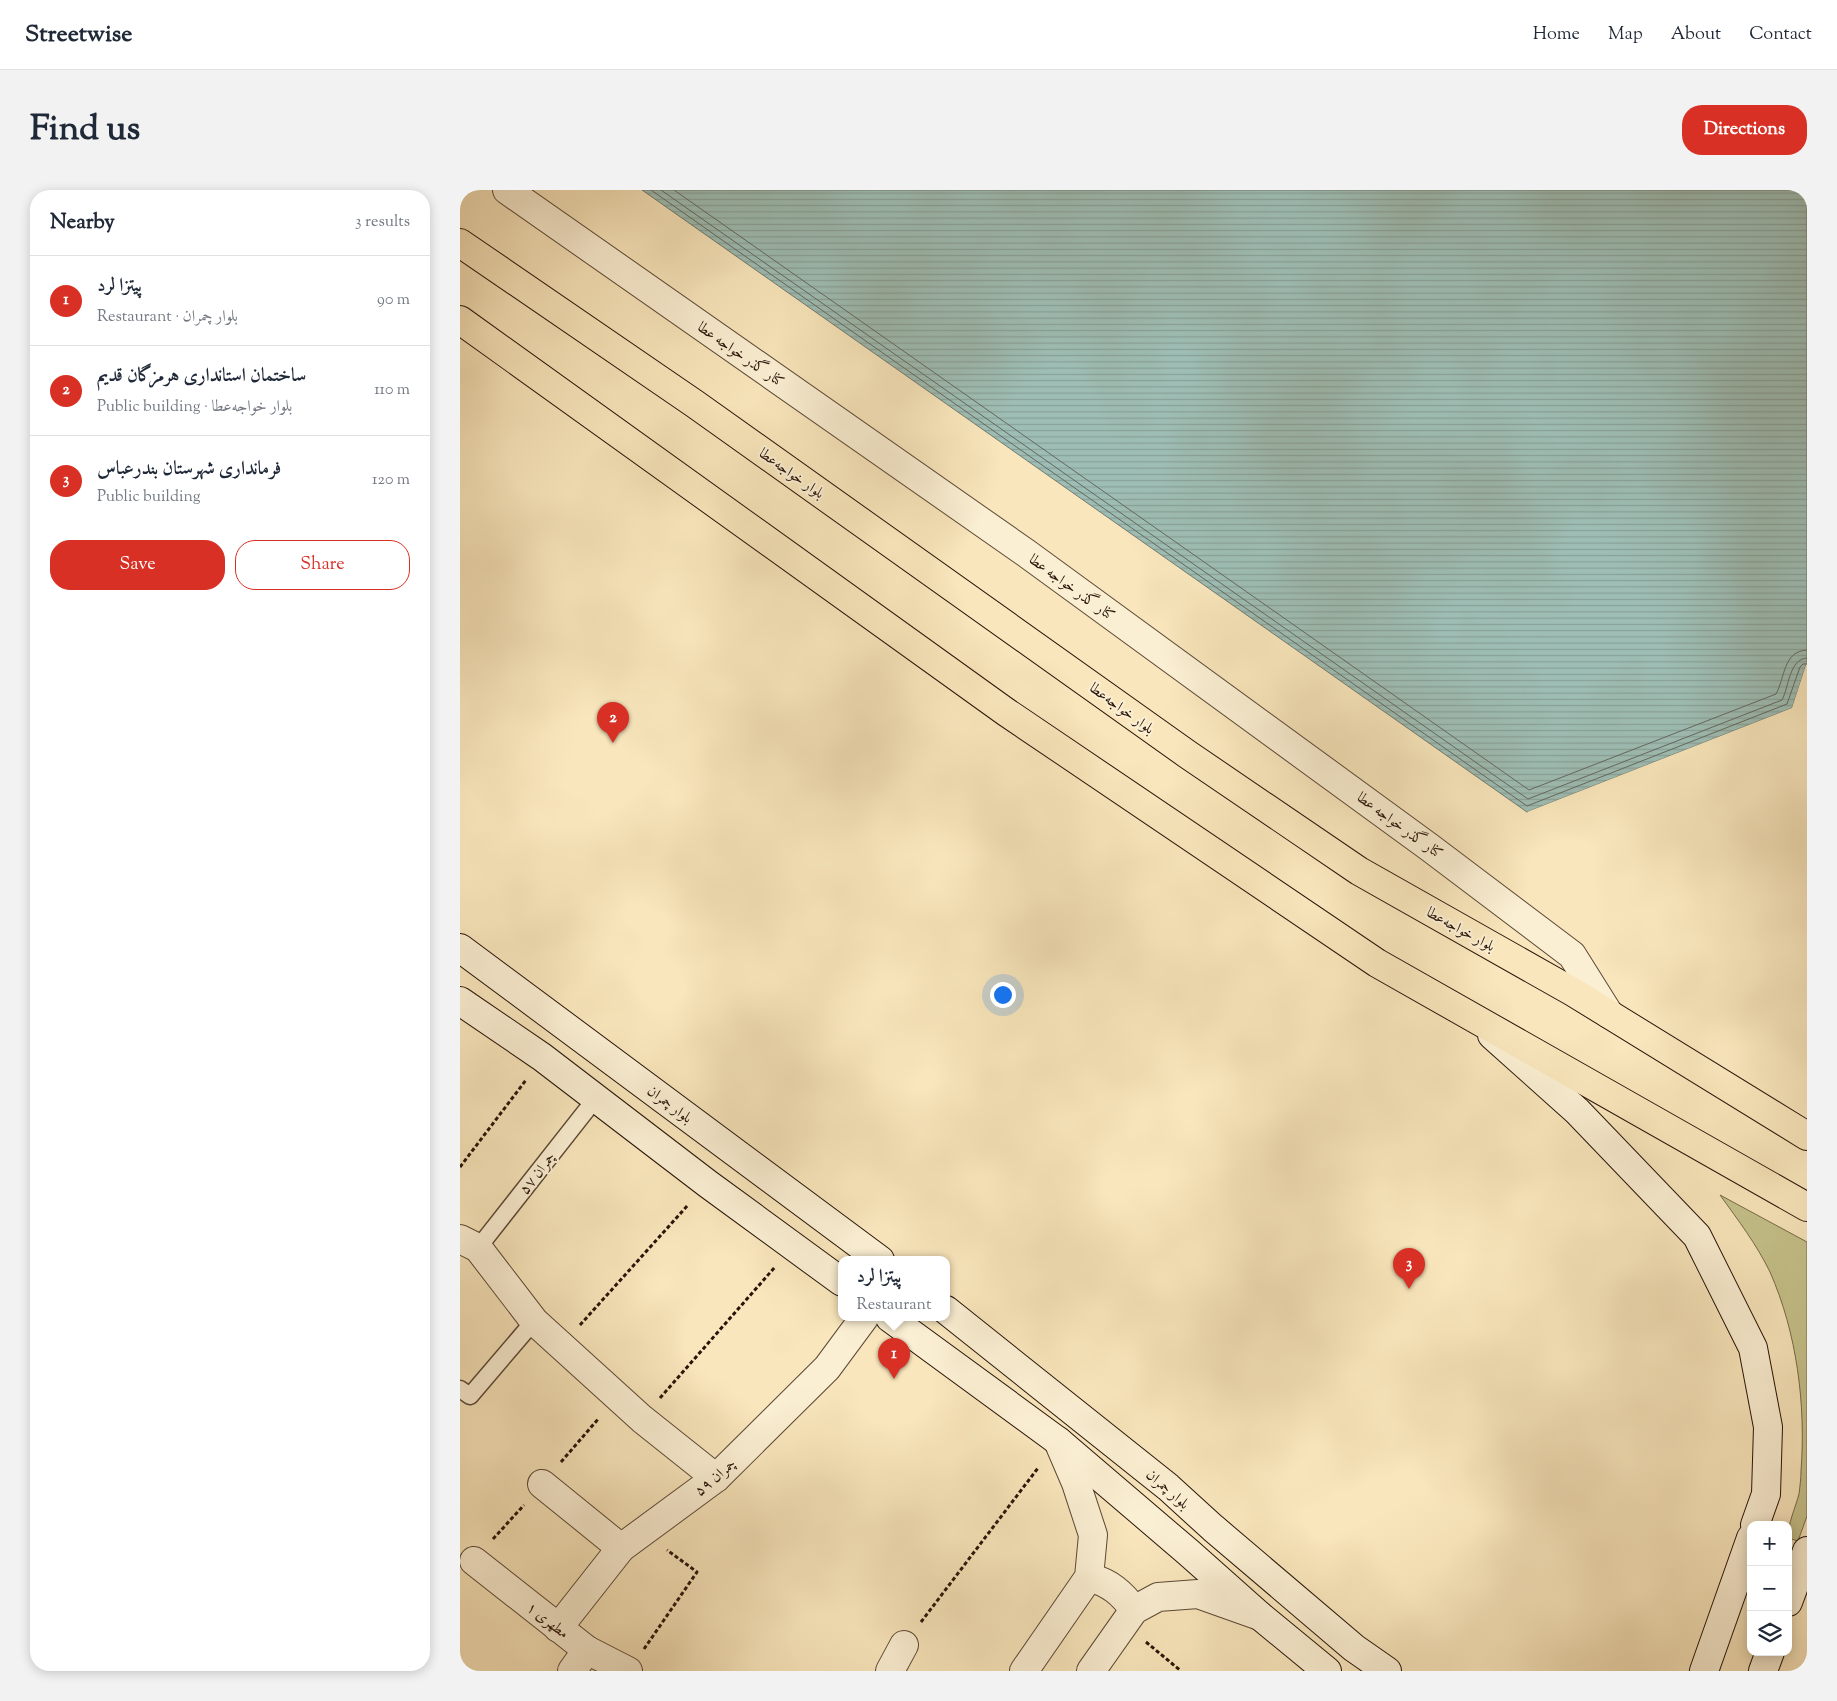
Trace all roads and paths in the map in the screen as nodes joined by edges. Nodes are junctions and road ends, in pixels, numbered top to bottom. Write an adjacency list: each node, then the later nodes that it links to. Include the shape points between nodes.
1 (506, 190): 7 (street, کنار گذر خواجه عطا, via 1026,554 1429,847 1572,955)
2 (460, 243): 7 (main road, بلوار خواجه‌عطا, via 785,468 1187,754 1359,871)
3 (460, 320): 6 (main road, via 1006,712 1377,963)
4 (460, 948): 16 (street, بلوار چمران)
5 (460, 1000): 8 (street)
6 (1468, 1014): 13 (main road); 28 (street, via 1577,1111 1697,1236 1753,1348 1768,1427 1766,1494)
7 (1609, 1014): 10 (main road, بلوار خواجه‌عطا)
8 (542, 1057): 9 (street); 11 (path)
9 (596, 1098): 12 (street); 14 (lane, چمران ۵۷)
10 (1807, 1136)
11 (460, 1167)
12 (708, 1184): 15 (street); 22 (path)
13 (1807, 1207)
14 (469, 1244): 19 (street)
15 (793, 1246): 17 (street); 24 (path)
16 (875, 1256)
17 (838, 1279)
18 (950, 1313): 47 (street, بلوار چمران, via 1168,1487 1346,1641)
19 (534, 1320): 22 (street); 23 (lane, via 470,1396)
20 (862, 1321): 26 (street, چمران ۵۹, via 827,1368)
21 (894, 1321): 25 (street)
22 (561, 1346): 24 (street)
23 (460, 1389)
24 (642, 1419): 26 (street)
25 (1058, 1441): 33 (street, via 1093,1535); 35 (street); 38 (path)
26 (716, 1478): 29 (street, چمران ۵۹)
27 (542, 1484): 29 (street)
28 (1756, 1521)
29 (631, 1541): 37 (street, چمران ۵۹); 41 (path, via 698,1572)
30 (1747, 1549): 48 (street)
31 (1807, 1551): 34 (street)
32 (474, 1561): 37 (street, مطهری ۱)
33 (1089, 1578): 36 (street, via 1103,1581 1126,1598); 43 (street)
34 (1792, 1591)
35 (1260, 1616): 36 (street, via 1198,1594 1158,1597); 46 (street)
36 (1129, 1617): 44 (street); 45 (path)
37 (558, 1628): 40 (street, مطهری ۱)
38 (904, 1645): 42 (street)
39 (1769, 1656): 49 (street)
40 (580, 1660): 41 (street, مطهری ۱)
41 (634, 1663)
42 (890, 1671)
43 (1024, 1671)
44 (1091, 1671)
45 (1181, 1671)
46 (1327, 1671)
47 (1387, 1671)
48 (1704, 1671)
49 (1763, 1671)

